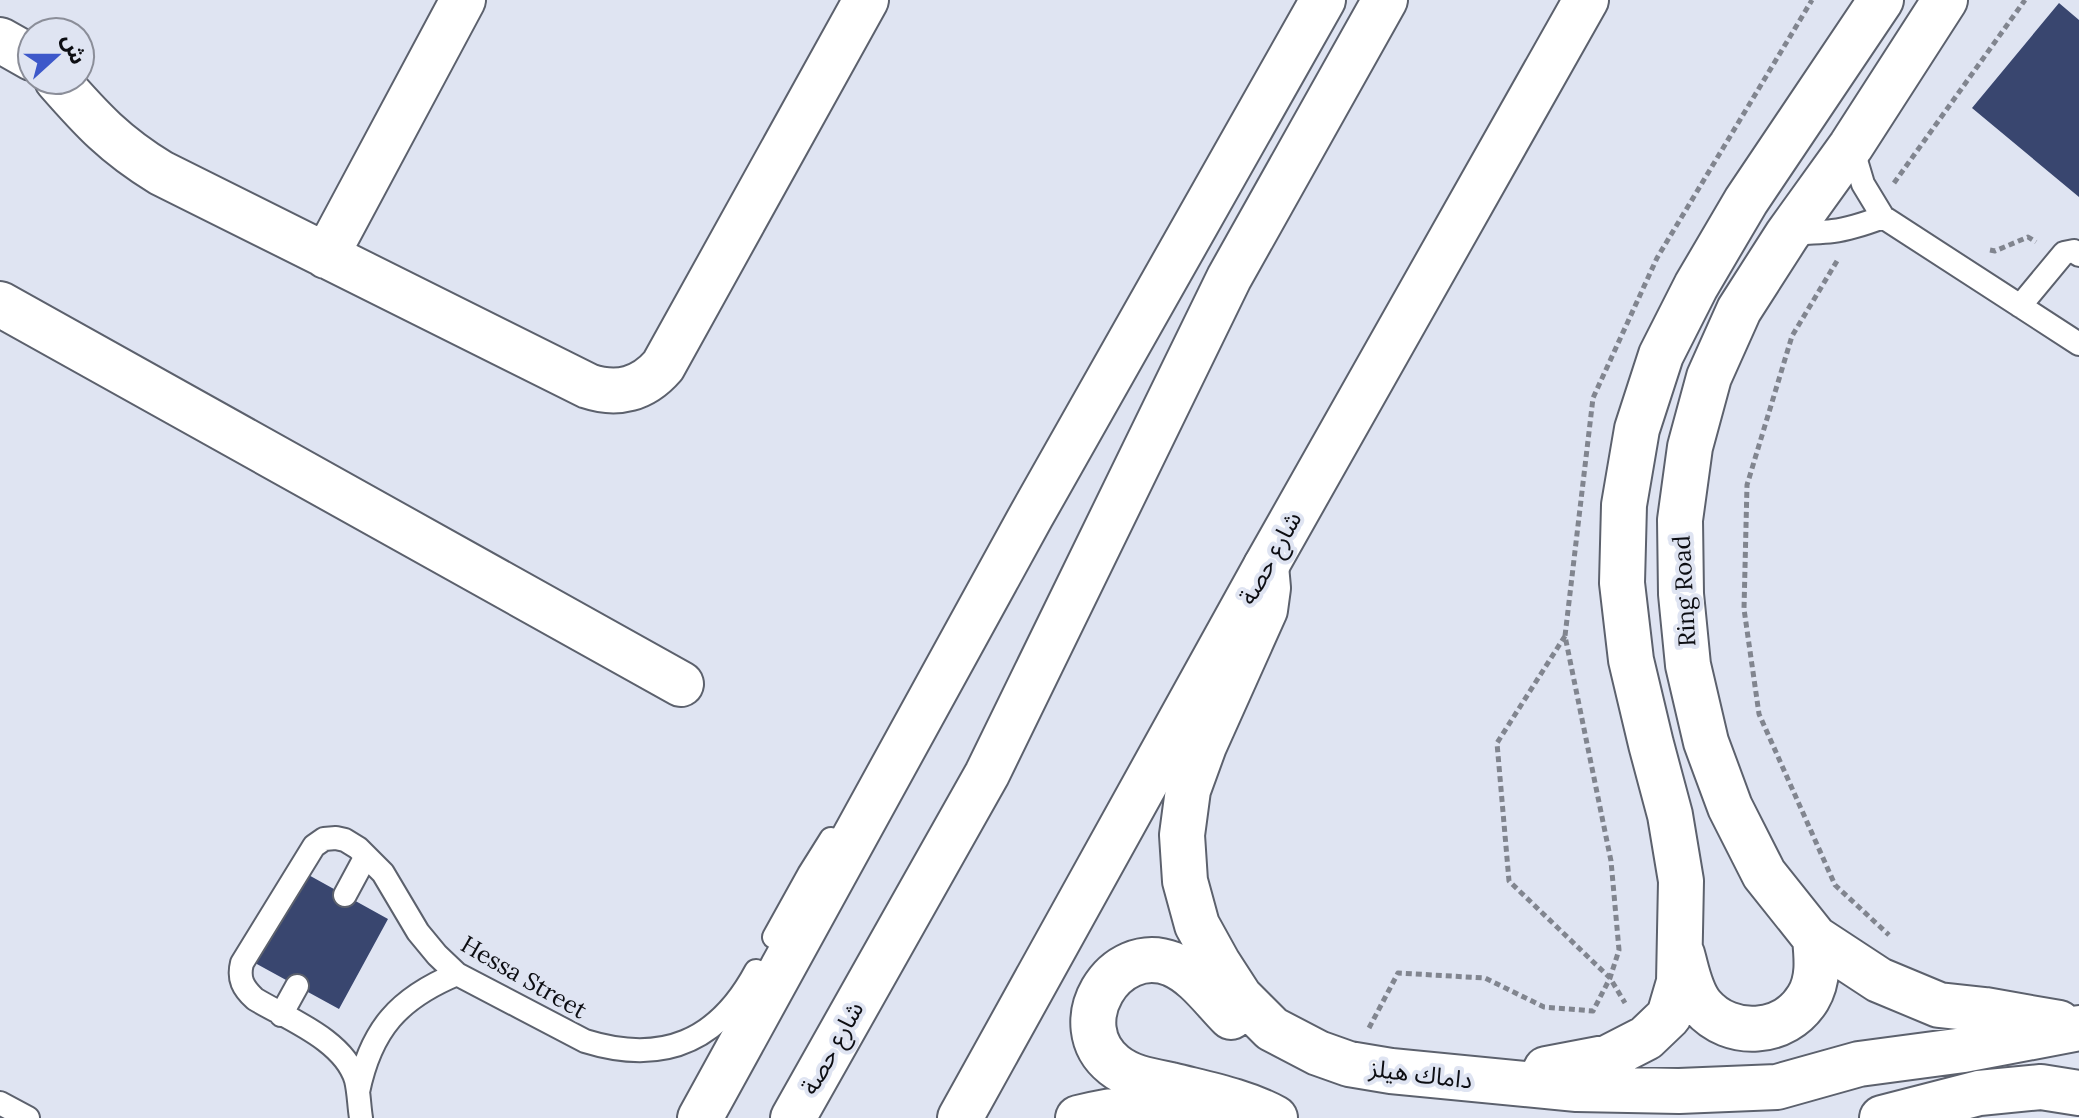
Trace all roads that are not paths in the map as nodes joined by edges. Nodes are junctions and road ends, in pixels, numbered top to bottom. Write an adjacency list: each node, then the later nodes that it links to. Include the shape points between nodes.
1 (463, 0): 12 (street)
2 (866, 0): 12 (street, via 663,366 630,390 588,386)
3 (1323, 0): 19 (street)
4 (1385, 0): 37 (street, شارع حصة, via 1229,278 987,774)
5 (1586, 0): 17 (street, شارع حصة)
6 (1881, 0): 23 (street, via 1746,201 1696,286 1661,355 1637,429 1624,505 1622,583 1631,660 1681,881)
7 (1945, 0): 9 (street, Ring Road)
8 (71, 96): 12 (street, via 137,158)
9 (1851, 146): 10 (lane, via 1863,184); 11 (street, Ring Road)
10 (1883, 217): 11 (lane, via 1833,231); 15 (lane)
11 (1787, 235): 22 (street, Ring Road, via 1739,310 1709,377 1690,447 1680,520 1681,594 1688,665 1706,742 1730,807 1764,874)
12 (326, 256)
13 (2069, 256): 15 (lane)
14 (0, 304): 18 (street)
15 (2020, 306): 16 (lane)
16 (2079, 344)
17 (1266, 566): 28 (street, داماك هيلز, via 1265,610 1188,790 1182,835 1185,881 1197,925 1240,997 1272,1029); 38 (street, شارع حصة)
18 (681, 684)
19 (885, 779): 24 (lane, Hessa Street, via 824,848 732,1010 695,1037 652,1050 606,1048); 36 (street)
20 (366, 856): 21 (lane); 24 (lane, Hessa Street, via 394,889 418,932); 26 (lane, Hessa Street, via 336,838 314,846 242,963 241,982 247,992)
21 (345, 895)
22 (1815, 938): 23 (street, via 1818,961 1809,998 1795,1014 1757,1029 1737,1028 1702,1006); 27 (street, Ring Road, via 1879,980 1939,1005)
23 (1680, 948): 29 (street, via 1679,982 1669,1016 1646,1038 1599,1060)
24 (457, 974): 31 (lane, via 409,999 390,1019 374,1042)
25 (297, 986): 26 (lane)
26 (281, 1015): 31 (lane, Hessa Street, via 343,1056)
27 (2079, 1027): 29 (street, داماك هيلز, via 1859,1064 1777,1087 1639,1091)
28 (1334, 1058): 29 (street, داماك هيلز, via 1391,1071); 41 (street, via 1265,1044 1242,1029 1190,974 1170,963 1147,960 1125,967 1107,981 1096,1001 1093,1024 1112,1064 1132,1076 1213,1095)
29 (1482, 1081)
30 (2079, 1093): 42 (street, via 2041,1087 1979,1093)
31 (357, 1094): 35 (lane, Hessa Street)
32 (0, 1103): 34 (lane)
33 (2079, 1107): 43 (street)
34 (28, 1118)
35 (361, 1118)
36 (700, 1118)
37 (793, 1118)
38 (960, 1118)
39 (1078, 1118): 40 (street, via 1151,1106)
40 (1239, 1118)
41 (1275, 1118)
42 (1882, 1118)
43 (2028, 1118)

